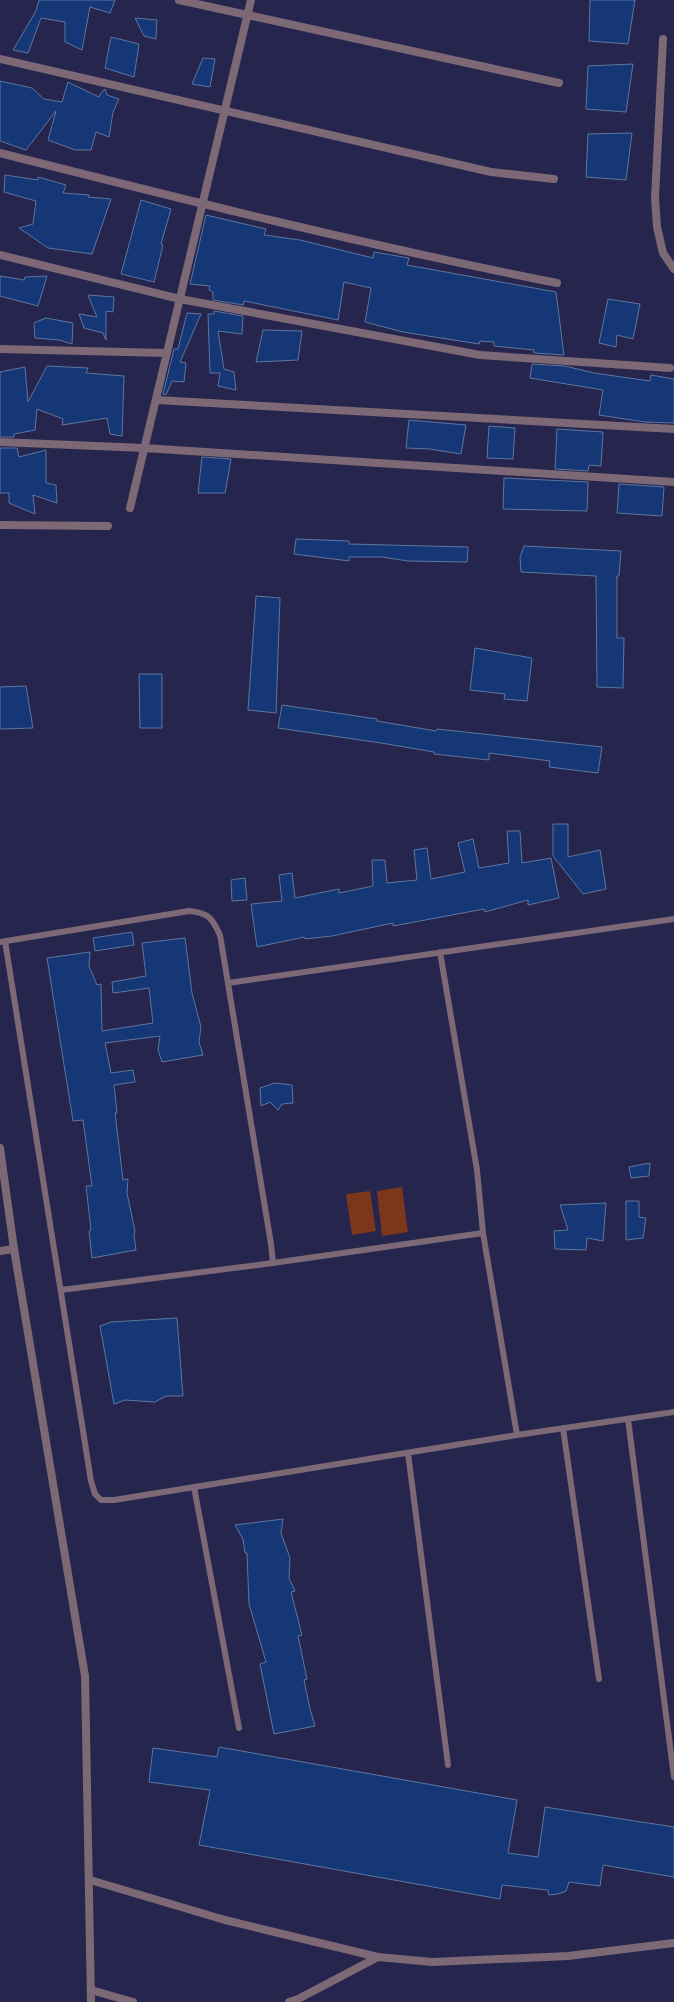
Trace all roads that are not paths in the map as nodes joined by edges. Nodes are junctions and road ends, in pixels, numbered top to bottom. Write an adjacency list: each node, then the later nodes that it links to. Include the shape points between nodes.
1 (179, 0): 3 (street)
2 (251, 0): 3 (street)
3 (248, 15): 6 (street); 7 (street)
4 (663, 39): 12 (street, via 655,198 657,227 663,253)
5 (0, 59): 7 (street)
6 (559, 83)
7 (225, 110): 9 (street, via 491,172); 10 (street)
8 (0, 153): 10 (street)
9 (554, 179)
10 (202, 204): 13 (street, via 429,258); 14 (street)
11 (0, 254): 14 (street)
12 (674, 269)
13 (557, 283)
14 (180, 299): 16 (street); 17 (street, via 480,355)
15 (0, 348): 16 (street)
16 (167, 353): 18 (street)
17 (670, 368)
18 (156, 400): 19 (street); 21 (street)
19 (674, 429)
20 (0, 442): 21 (street)
21 (144, 448): 22 (street); 23 (street)
22 (674, 482)
23 (130, 508)
24 (0, 525): 25 (street)
25 (108, 526)
26 (674, 919): 28 (lane)
27 (3, 942): 29 (lane, via 189,911 202,912 212,919 220,935); 35 (lane)
28 (440, 952): 29 (lane); 31 (lane, via 477,1170)
29 (228, 983): 34 (lane)
30 (0, 1148): 32 (street)
31 (483, 1233): 34 (lane); 39 (lane)
32 (14, 1249): 33 (street); 46 (street, via 86,1676)
33 (0, 1250)
34 (273, 1263): 35 (lane)
35 (61, 1290): 41 (lane, via 95,1494 101,1500 114,1500)
36 (674, 1412): 37 (lane)
37 (628, 1419): 38 (lane); 45 (lane)
38 (563, 1428): 39 (lane); 42 (lane)
39 (517, 1435): 40 (lane)
40 (408, 1453): 41 (lane); 44 (lane)
41 (194, 1488): 43 (lane)
42 (599, 1680)
43 (239, 1728)
44 (448, 1765)
45 (674, 1776)
46 (90, 1880): 48 (street, via 225,1920); 49 (street)
47 (674, 1943): 48 (street, via 568,1956 448,1962)
48 (378, 1957): 52 (street)
49 (91, 1990): 50 (street); 51 (street)
50 (91, 2002)
51 (133, 2002)
52 (289, 2002)

